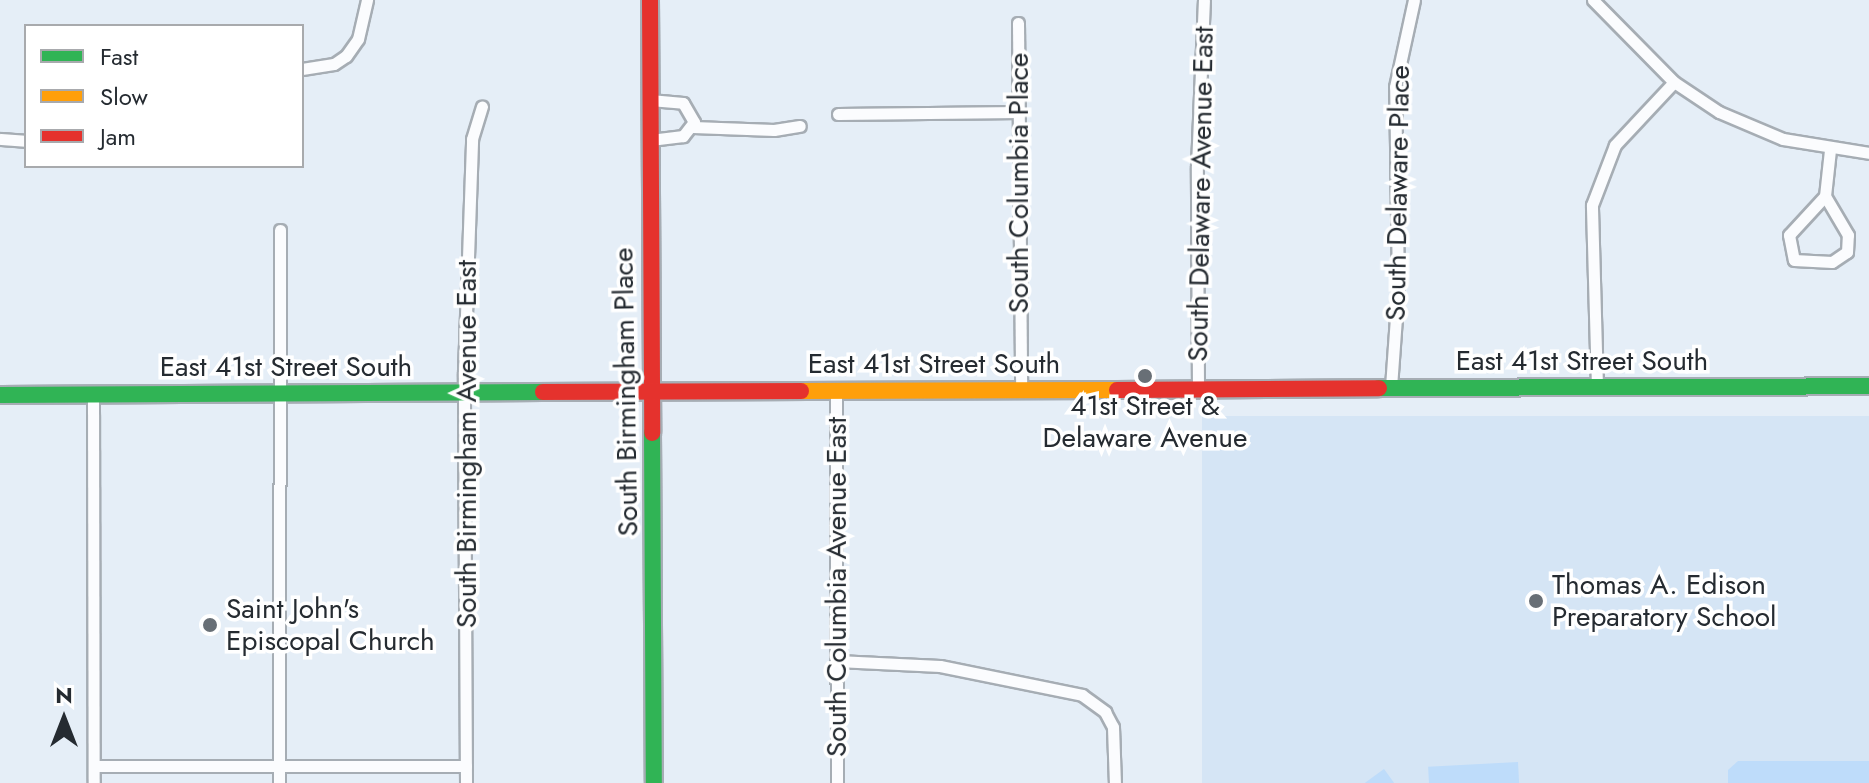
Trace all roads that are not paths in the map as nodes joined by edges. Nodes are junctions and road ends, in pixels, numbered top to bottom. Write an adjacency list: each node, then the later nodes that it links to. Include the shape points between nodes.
1 (367, 0): 7 (street, via 358,39 346,56 334,64)
2 (650, 0): 9 (main road, South Birmingham Place)
3 (1204, 0): 25 (street, South Delaware Avenue East, via 1197,166)
4 (1414, 0): 23 (street, South Delaware Place, via 1394,100 1398,290)
5 (1593, 0): 8 (street)
6 (1018, 23): 11 (street, South Columbia Place)
7 (304, 68)
8 (1674, 82): 18 (street, via 1751,127); 24 (street, via 1615,145 1592,205)
9 (650, 100): 14 (street, via 683,103 693,114); 16 (main road, South Birmingham Place)
10 (482, 106): 30 (street, South Birmingham Avenue East, via 472,139)
11 (1019, 112): 12 (street); 27 (street, South Columbia Place)
12 (838, 114)
13 (800, 126): 14 (street)
14 (693, 127): 16 (street, via 683,136)
15 (0, 139): 17 (street)
16 (650, 140): 28 (main road, South Birmingham Place)
17 (24, 141)
18 (1830, 150): 19 (street); 20 (street)
19 (1869, 153)
20 (1825, 196): 20 (street, via 1789,235 1794,260 1832,262 1847,252 1848,235)
21 (280, 230): 29 (street)
22 (1869, 386): 24 (main road, East 41st Street South)
23 (1391, 387): 24 (main road, East 41st Street South); 25 (main road, East 41st Street South)
24 (1597, 387)
25 (1198, 388): 27 (main road, East 41st Street South)
26 (836, 391): 27 (main road, East 41st Street South); 28 (main road, East 41st Street South); 33 (street, South Columbia Avenue East)
27 (1021, 391)
28 (652, 392): 30 (main road, East 41st Street South); 40 (main road, South Birmingham Place)
29 (280, 393): 30 (main road, East 41st Street South); 31 (main road, East 41st Street South); 36 (street)
30 (464, 393): 35 (street, South Birmingham Avenue East)
31 (93, 394): 32 (main road, East 41st Street South); 34 (street)
32 (0, 395)
33 (837, 661): 41 (street, South Columbia Avenue East); 42 (street, via 940,666 1082,695 1105,712 1113,727)
34 (95, 766): 36 (street); 37 (street)
35 (466, 766): 36 (street); 39 (street, South Birmingham Avenue East)
36 (279, 767): 38 (street)
37 (94, 783)
38 (279, 783)
39 (466, 783)
40 (654, 783)
41 (837, 783)
42 (1115, 783)

